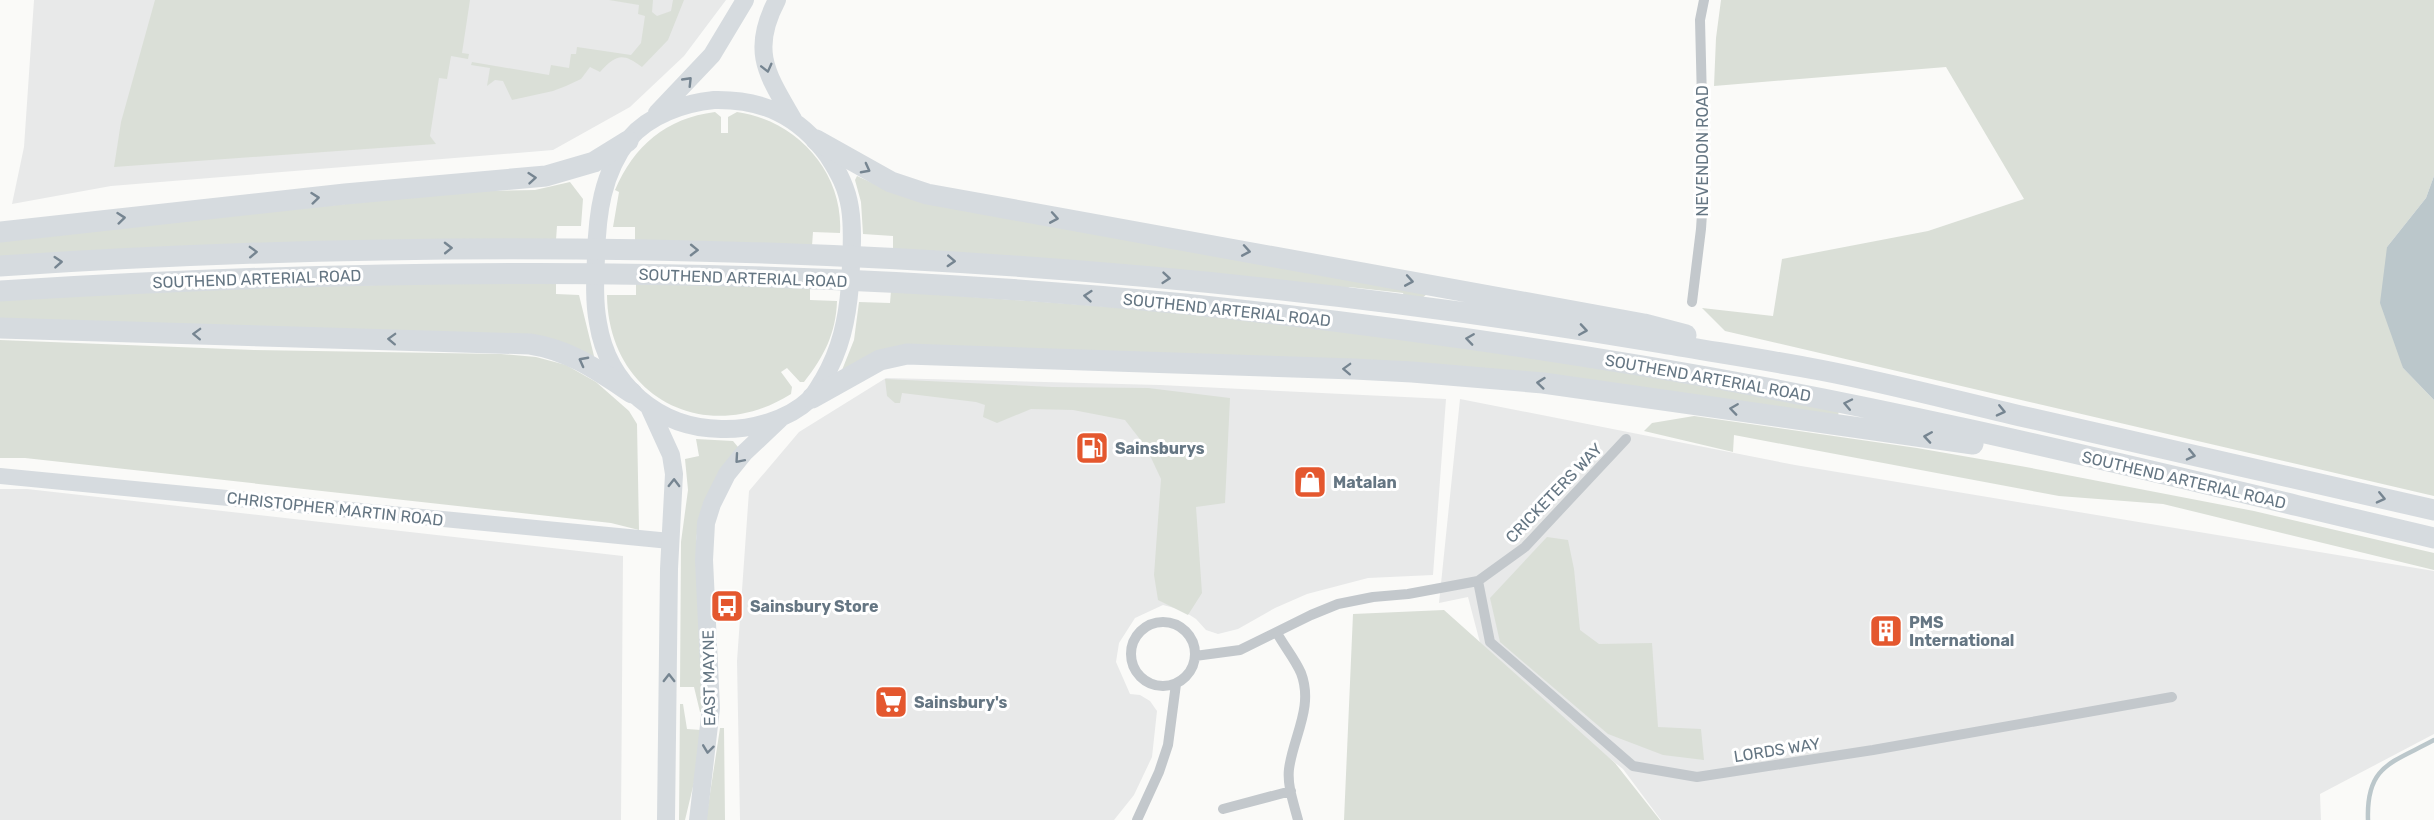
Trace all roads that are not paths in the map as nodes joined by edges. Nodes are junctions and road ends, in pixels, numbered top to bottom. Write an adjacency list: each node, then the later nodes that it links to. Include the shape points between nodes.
1 (745, 0): 5 (main road, one-way to 1, via 712,55)
2 (777, 0): 4 (main road, one-way to 4, via 766,24 763,49 770,80)
3 (1704, 0): 11 (street, NEVENDON ROAD, via 1700,20 1704,182)
4 (793, 119): 5 (main road, via 763,105 714,100 678,108); 6 (main road)
5 (648, 123): 7 (main road)
6 (816, 140): 13 (highway, one-way to 13, via 891,182 927,194 1644,324); 15 (main road, via 841,175 850,208 852,237 843,336)
7 (628, 141): 8 (highway, one-way to 7, via 546,176 594,162); 14 (main road, via 599,204 596,309 610,360)
8 (0, 232)
9 (0, 266): 13 (highway, SOUTHEND ARTERIAL ROAD, one-way to 13, via 243,253 556,248 892,258 1090,271 1318,294 1568,328)
10 (0, 291): 20 (highway, SOUTHEND ARTERIAL ROAD, one-way to 10, via 1817,398 1564,353 1203,306 891,283 556,273 251,278)
11 (1692, 302)
12 (0, 328): 14 (highway, one-way to 12, via 578,358 530,344)
13 (1821, 370): 21 (highway, SOUTHEND ARTERIAL ROAD, one-way to 21)
14 (632, 393): 16 (main road)
15 (812, 398): 17 (main road); 20 (highway, one-way to 15, via 1919,435 1543,383 1412,372 906,354 880,360)
16 (650, 409): 17 (main road, via 691,425 721,429); 23 (main road, one-way to 16, via 674,467)
17 (781, 418): 32 (main road, EAST MAYNE, one-way to 32, via 727,474 706,523 711,708)
18 (1626, 439): 24 (street, CRICKETERS WAY, via 1526,547)
19 (0, 476): 23 (street, CHRISTOPHER MARTIN ROAD)
20 (2172, 477): 22 (highway, SOUTHEND ARTERIAL ROAD)
21 (2434, 510)
22 (2434, 538)
23 (670, 541): 31 (main road, one-way to 23)
24 (1478, 581): 25 (street, CRICKETERS WAY, via 1338,604); 28 (street, LORDS WAY, via 1490,642 1633,766 1697,777)
25 (1276, 633): 26 (street, CRICKETERS WAY, via 1240,650); 29 (street, via 1300,673 1304,689 1305,709 1289,770)
26 (1196, 656): 27 (street, via 1193,668); 27 (street, via 1194,644 1178,625 1164,621 1145,626 1136,635 1130,659 1136,674 1161,687)
27 (1176, 684): 33 (street, via 1168,745)
28 (2172, 697)
29 (1291, 791): 30 (street); 34 (street)
30 (1223, 809)
31 (666, 820)
32 (698, 820)
33 (1137, 820)
34 (1298, 820)

